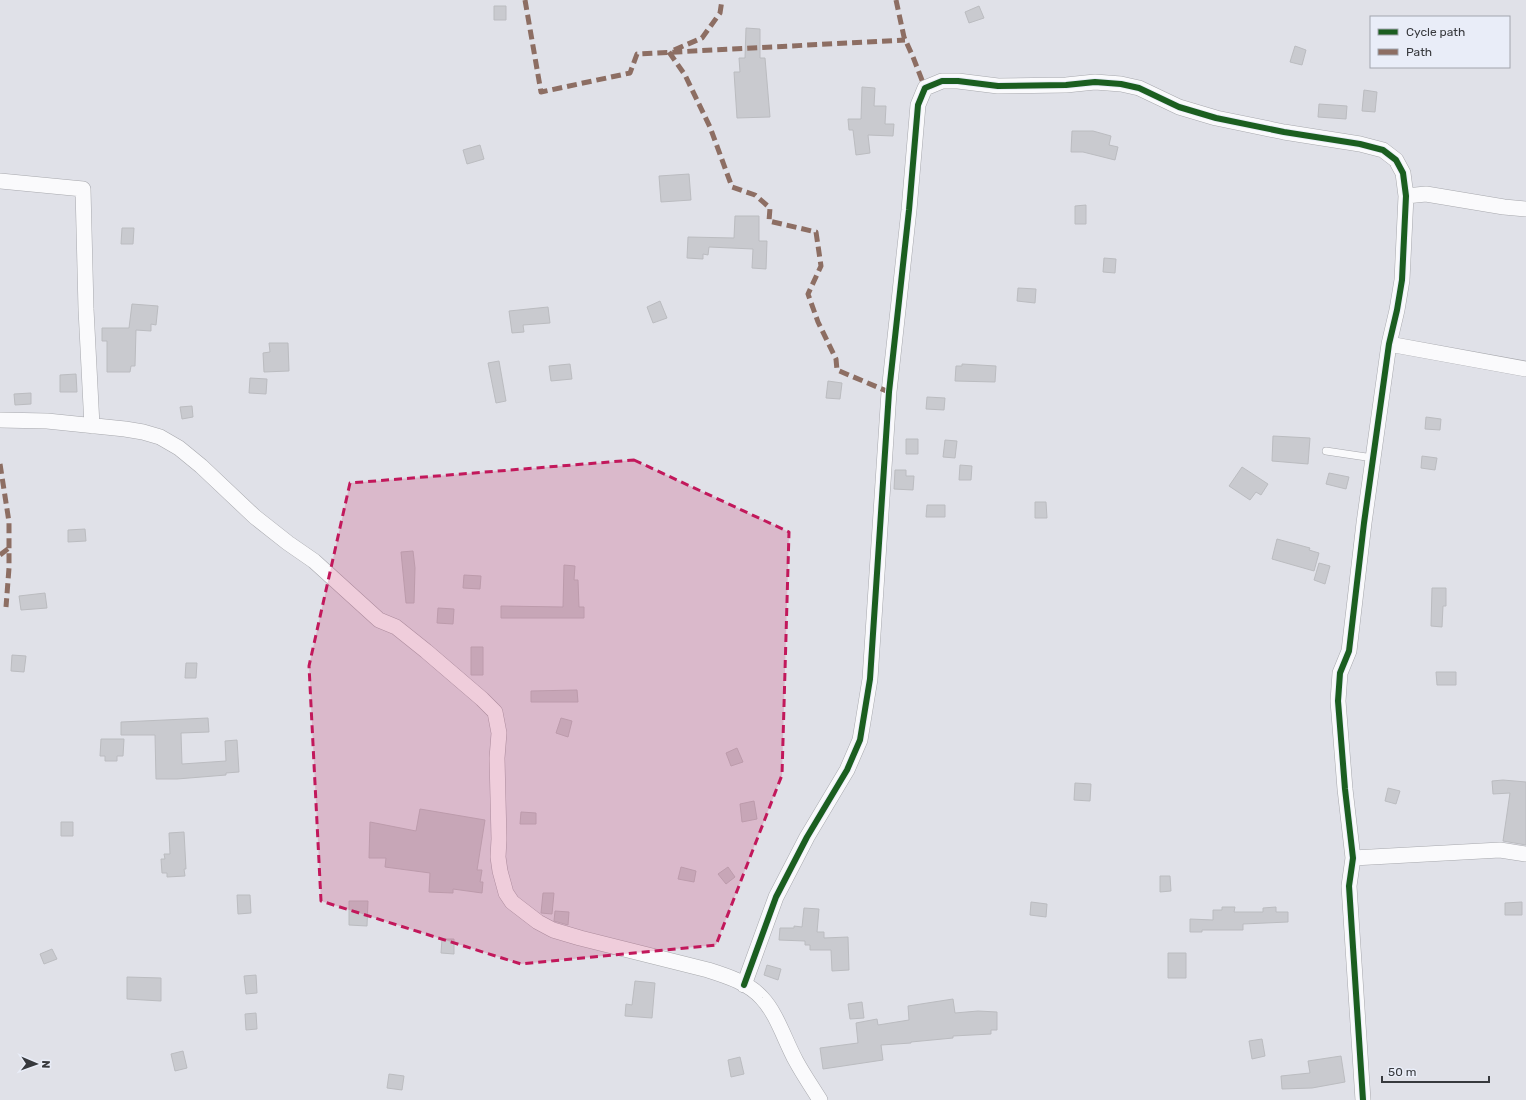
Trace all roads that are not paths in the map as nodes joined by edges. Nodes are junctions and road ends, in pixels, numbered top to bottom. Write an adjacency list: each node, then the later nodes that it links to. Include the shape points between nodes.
1 (0, 181): 7 (street, via 83,189)
2 (1406, 196): 3 (street, via 1426,194); 4 (street, via 1402,280); 12 (street, via 1403,173 1396,160 1383,150 1216,118 1179,107 1139,88 1095,82 998,86 958,81 942,81 925,88 918,105 889,392 870,679 860,740 847,770 807,837 776,897)
3 (1526, 209)
4 (1389, 344): 5 (street); 9 (street)
5 (1526, 369)
6 (0, 420): 7 (street, via 47,421)
7 (92, 426): 12 (street, via 142,432 160,437 179,448 255,517 314,561 379,620 396,627 426,651 495,712 499,733 498,857 506,892 512,902 538,922 560,932 708,970)
8 (1326, 451): 9 (lane)
9 (1373, 458): 11 (street, via 1349,651 1340,673 1338,701)
10 (1526, 854): 11 (street, via 1500,850)
11 (1353, 858): 14 (street, via 1349,886)
12 (744, 985): 13 (street, via 762,998 771,1010 796,1062)
13 (820, 1100)
14 (1363, 1100)

